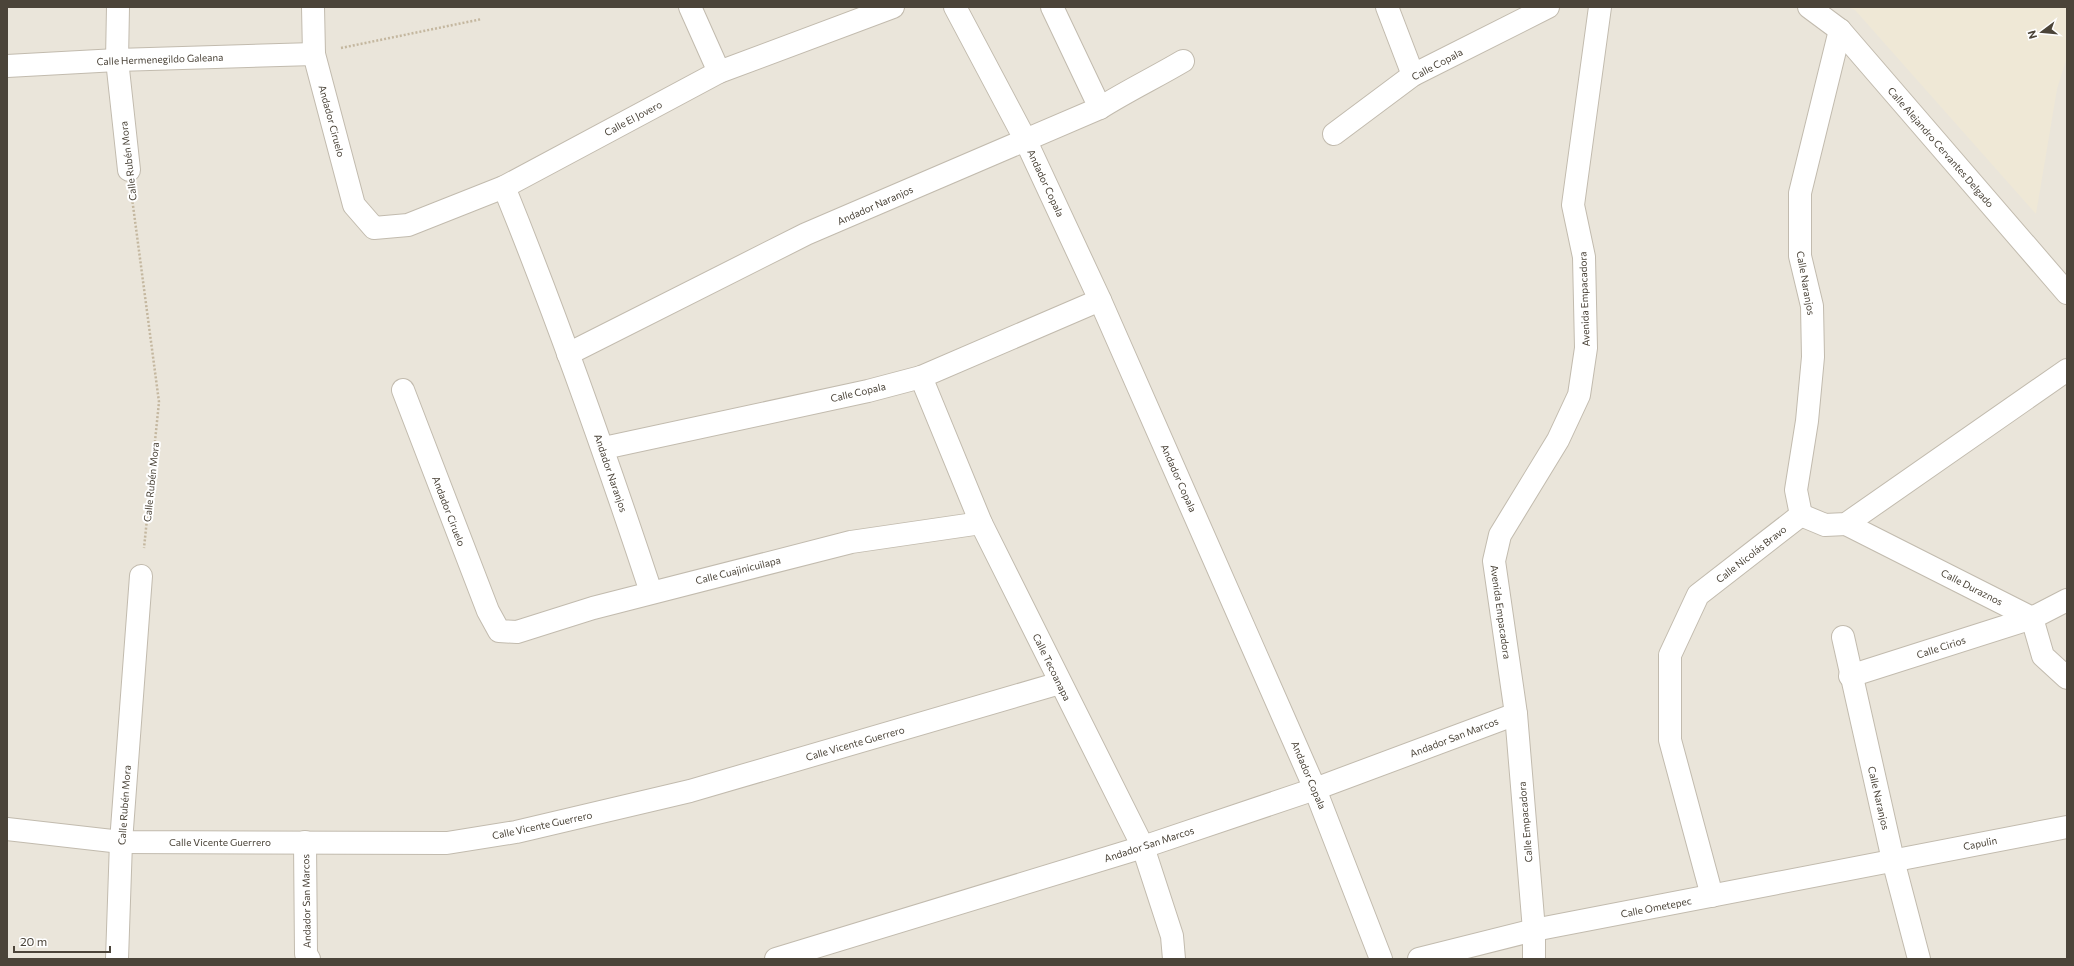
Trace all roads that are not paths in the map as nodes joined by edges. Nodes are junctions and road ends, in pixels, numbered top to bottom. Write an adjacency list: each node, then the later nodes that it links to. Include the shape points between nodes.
1 (118, 7): 13 (street, Calle Rubén Mora)
2 (313, 7): 12 (street, Andador Ciruelo)
3 (690, 7): 16 (street)
4 (893, 7): 16 (street, Calle El Jovero)
5 (956, 7): 20 (street, Andador Copala)
6 (1052, 7): 18 (street)
7 (1387, 7): 17 (street)
8 (1548, 7): 17 (street, Calle Copala)
9 (1600, 7): 43 (street, Avenida Empacadora, via 1573,205 1584,257 1586,348 1579,394 1558,440 1500,535 1494,561)
10 (1809, 7): 11 (street, Calle Alejandro Cervantes Delgado)
11 (1840, 30): 24 (street, Calle Alejandro Cervantes Delgado); 31 (street, Calle Naranjos, via 1800,193 1800,256 1812,306 1813,357 1807,421 1796,490)
12 (314, 54): 13 (street, Calle Hermenegildo Galeana); 23 (street, Andador Ciruelo, via 354,205)
13 (117, 60): 15 (street, Calle Hermenegildo Galeana); 21 (street, Calle Rubén Mora)
14 (1183, 61): 18 (street, Andador Naranjos, via 1132,87)
15 (7, 66)
16 (719, 72): 22 (street, Calle El Jovero)
17 (1413, 75): 19 (street, Calle Copala)
18 (1100, 108): 20 (street, Andador Naranjos)
19 (1334, 134)
20 (1025, 139): 25 (street, Andador Copala); 26 (street, Andador Naranjos, via 806,234)
21 (129, 170)
22 (504, 187): 23 (street, Calle El Jovero, via 408,225); 26 (street, Andador Naranjos, via 546,290)
23 (374, 228)
24 (2067, 293)
25 (1100, 300): 28 (street, Calle Copala); 44 (street, Andador Copala)
26 (568, 354): 30 (street, Andador Naranjos)
27 (2067, 370): 33 (street)
28 (921, 377): 30 (street, Calle Copala, via 868,391); 32 (street, Calle Tecoanapa)
29 (403, 390): 38 (street, Andador Ciruelo, via 488,611)
30 (604, 448): 35 (street, Andador Naranjos)
31 (1801, 515): 33 (street, via 1824,525); 51 (street, Calle Nicolás Bravo, via 1698,595 1670,655 1670,740)
32 (981, 523): 35 (street, Calle Cuajinicuilapa, via 851,542); 42 (street, Calle Tecoanapa)
33 (1846, 524): 37 (street, Calle Duraznos)
34 (141, 576): 47 (street, Calle Rubén Mora)
35 (651, 592): 38 (street, Calle Cuajinicuilapa, via 517,632)
36 (2067, 600): 37 (street, Calle Cirios)
37 (2032, 618): 40 (street, Calle Cirios); 41 (street, via 2043,656)
38 (499, 630)
39 (1843, 637): 40 (street, Calle Naranjos)
40 (1850, 676): 50 (street, Calle Naranjos)
41 (2067, 678)
42 (1060, 683): 48 (street, Calle Vicente Guerrero, via 690,791 516,832 447,843); 49 (street, Calle Tecoanapa)
43 (1516, 714): 44 (street, Andador San Marcos); 52 (street, Calle Empacadora)
44 (1315, 789): 49 (street, Andador San Marcos); 57 (street, Andador Copala)
45 (2067, 827): 50 (street, Capulin)
46 (7, 829): 47 (street, Calle Vicente Guerrero)
47 (121, 842): 48 (street, Calle Vicente Guerrero); 53 (street, Calle Rubén Mora)
48 (305, 842): 54 (street, Andador San Marcos, via 306,954)
49 (1143, 847): 55 (street, Andador San Marcos); 56 (street, Calle Tecoanapa, via 1172,936)
50 (1893, 860): 51 (street, Calle Ometepec); 60 (street, Calle Naranjos)
51 (1712, 896): 52 (street, Calle Ometepec)
52 (1534, 930): 58 (street, Calle Ometepec); 59 (street, Calle Empacadora)
53 (117, 959)
54 (309, 959)
55 (776, 959)
56 (1174, 959)
57 (1381, 959)
58 (1419, 959)
59 (1534, 959)
60 (1919, 959)

